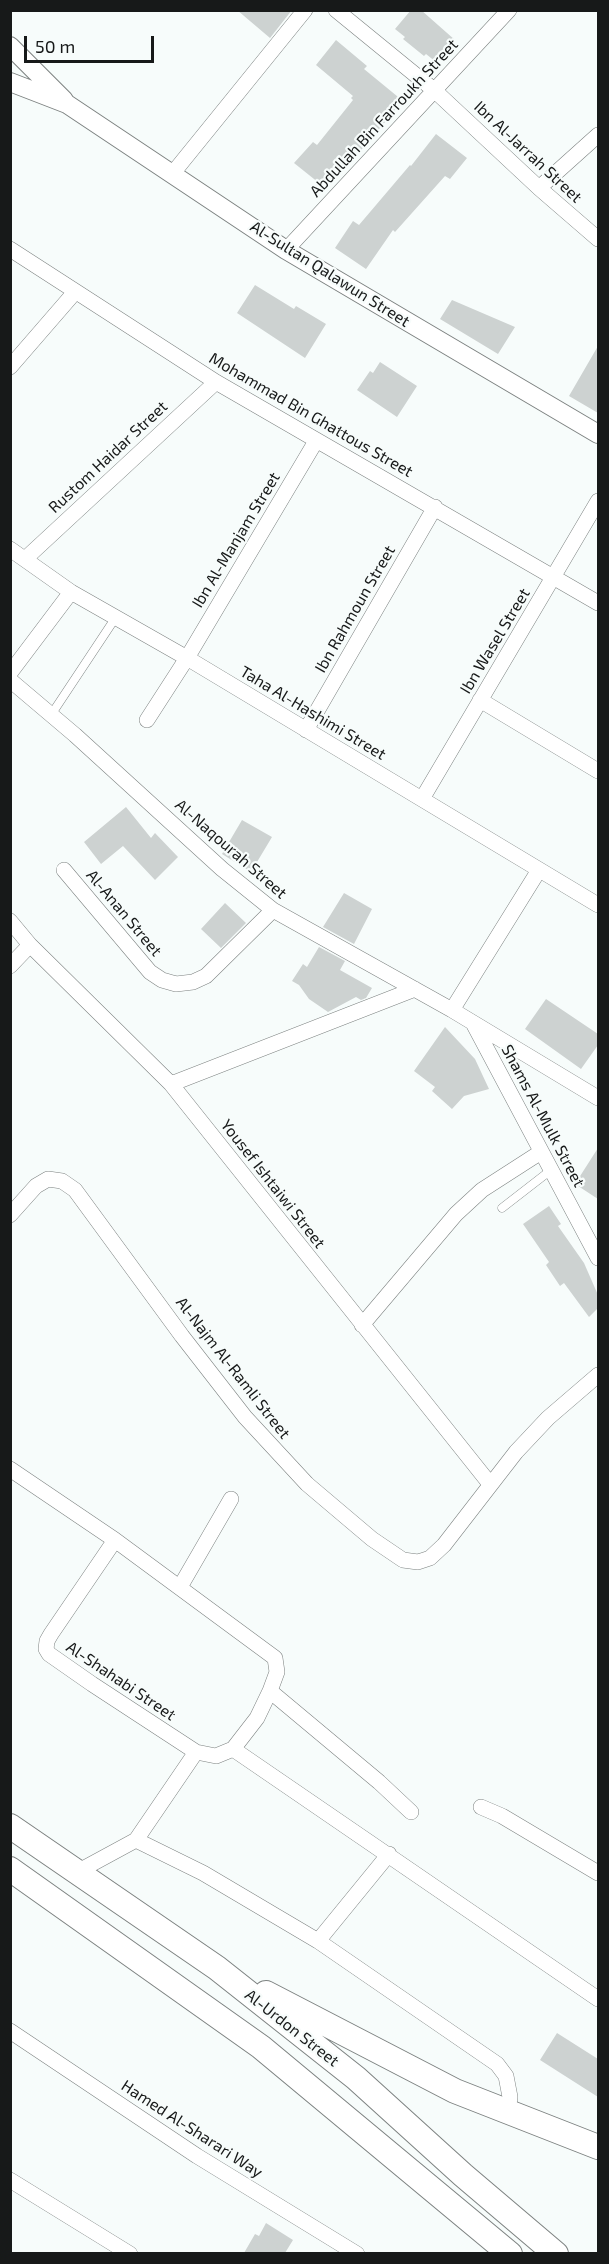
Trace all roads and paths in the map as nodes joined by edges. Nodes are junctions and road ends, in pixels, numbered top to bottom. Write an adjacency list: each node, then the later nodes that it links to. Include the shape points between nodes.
1 (305, 10): 9 (street)
2 (336, 10): 6 (street, Ibn Al-Jarrah Street)
3 (509, 10): 6 (street, Abdullah Bin Farroukh Street)
4 (10, 46): 7 (street, Al-Sultan Qalawun Street)
5 (10, 82): 7 (street, Al-Sultan Qalawun Street)
6 (434, 90): 10 (street, Ibn Al-Jarrah Street); 13 (street, Abdullah Bin Farroukh Street)
7 (67, 104): 9 (street, Al-Sultan Qalawun Street)
8 (598, 135): 10 (street)
9 (173, 173): 13 (street, Al-Sultan Qalawun Street)
10 (539, 188): 11 (street, Ibn Al-Jarrah Street)
11 (598, 239)
12 (10, 249): 14 (street, Mohammad Bin Ghattous Street)
13 (286, 250): 17 (street, Al-Sultan Qalawun Street)
14 (75, 292): 15 (street); 16 (street, Mohammad Bin Ghattous Street)
15 (10, 367)
16 (216, 382): 18 (street, Mohammad Bin Ghattous Street); 22 (street, Rustom Haidar Street)
17 (598, 434)
18 (316, 441): 20 (street, Mohammad Bin Ghattous Street); 27 (street, Ibn Al-Manjam Street)
19 (598, 501): 23 (street, Ibn Wasel Street)
20 (435, 507): 23 (street, Mohammad Bin Ghattous Street); 33 (street, Ibn Rahmoun Street)
21 (10, 549): 22 (street, Taha Al-Hashimi Street)
22 (25, 559): 24 (street, Taha Al-Hashimi Street)
23 (554, 576): 25 (street, Mohammad Bin Ghattous Street); 30 (street, Ibn Wasel Street)
24 (71, 592): 26 (street, Taha Al-Hashimi Street); 28 (street)
25 (598, 603)
26 (116, 617): 27 (street, Taha Al-Hashimi Street); 31 (lane)
27 (187, 658): 32 (street, Ibn Al-Manjam Street); 33 (street, Taha Al-Hashimi Street)
28 (10, 673)
29 (10, 680): 31 (street, Al-Naqourah Street)
30 (480, 700): 34 (street); 35 (street, Ibn Wasel Street)
31 (51, 715): 39 (street, Al-Naqourah Street)
32 (147, 720)
33 (306, 730): 35 (street, Taha Al-Hashimi Street)
34 (598, 771)
35 (422, 799): 37 (street, Taha Al-Hashimi Street)
36 (64, 870): 39 (street, Al-Anan Street, via 150,972 177,984 206,976)
37 (538, 870): 38 (street, Taha Al-Hashimi Street); 44 (street)
38 (598, 905)
39 (273, 910): 43 (street, Al-Naqourah Street)
40 (10, 921): 41 (street, Yousef Ishtaiwi Street)
41 (30, 945): 42 (street); 46 (street, Yousef Ishtaiwi Street)
42 (10, 966)
43 (415, 989): 44 (street, Al-Naqourah Street); 46 (street)
44 (452, 1010): 45 (street, Al-Naqourah Street)
45 (472, 1023): 47 (street, Al-Naqourah Street); 48 (street, Shams Al-Mulk Street)
46 (171, 1084): 53 (street, Yousef Ishtaiwi Street)
47 (598, 1098)
48 (541, 1152): 49 (street, Shams Al-Mulk Street); 53 (street, via 482,1190 456,1214)
49 (551, 1170): 50 (lane); 52 (street, Shams Al-Mulk Street)
50 (502, 1208)
51 (10, 1215): 56 (street, Al-Najm Al-Ramli Street, via 36,1186 48,1179 62,1181 75,1190 245,1417 307,1484 403,1560 418,1562 430,1558)
52 (598, 1258)
53 (362, 1325): 56 (street, Yousef Ishtaiwi Street)
54 (598, 1375): 56 (street, Al-Najm Al-Ramli Street, via 548,1418)
55 (10, 1470): 58 (street)
56 (490, 1484)
57 (231, 1499): 59 (street)
58 (115, 1540): 59 (street); 62 (street, Al-Shahabi Street, via 47,1641 46,1649)
59 (180, 1587): 60 (street, via 275,1658 277,1672)
60 (270, 1691): 61 (street, via 257,1718); 64 (street)
61 (233, 1749): 62 (street, via 216,1756); 67 (street)
62 (196, 1752): 66 (street)
63 (481, 1807): 70 (street)
64 (411, 1812)
65 (10, 1826): 69 (highway, Al-Urdon Street)
66 (136, 1840): 69 (street); 71 (street, via 203,1873)
67 (389, 1854): 71 (street); 73 (street)
68 (10, 1869): 78 (highway, Al-Urdon Street, via 261,2047)
69 (77, 1872): 72 (highway, Al-Urdon Street)
70 (598, 1873)
71 (318, 1941): 75 (street, via 497,2064 506,2076)
72 (217, 1968): 75 (highway, via 454,2091); 81 (highway, Al-Urdon Street, via 356,2078)
73 (598, 1999)
74 (10, 2031): 80 (street, Hamed Al-Sharari Way, via 197,2156)
75 (508, 2112): 76 (highway)
76 (598, 2147)
77 (10, 2180): 79 (street)
78 (505, 2250)
79 (130, 2253)
80 (357, 2253)
81 (556, 2253)

